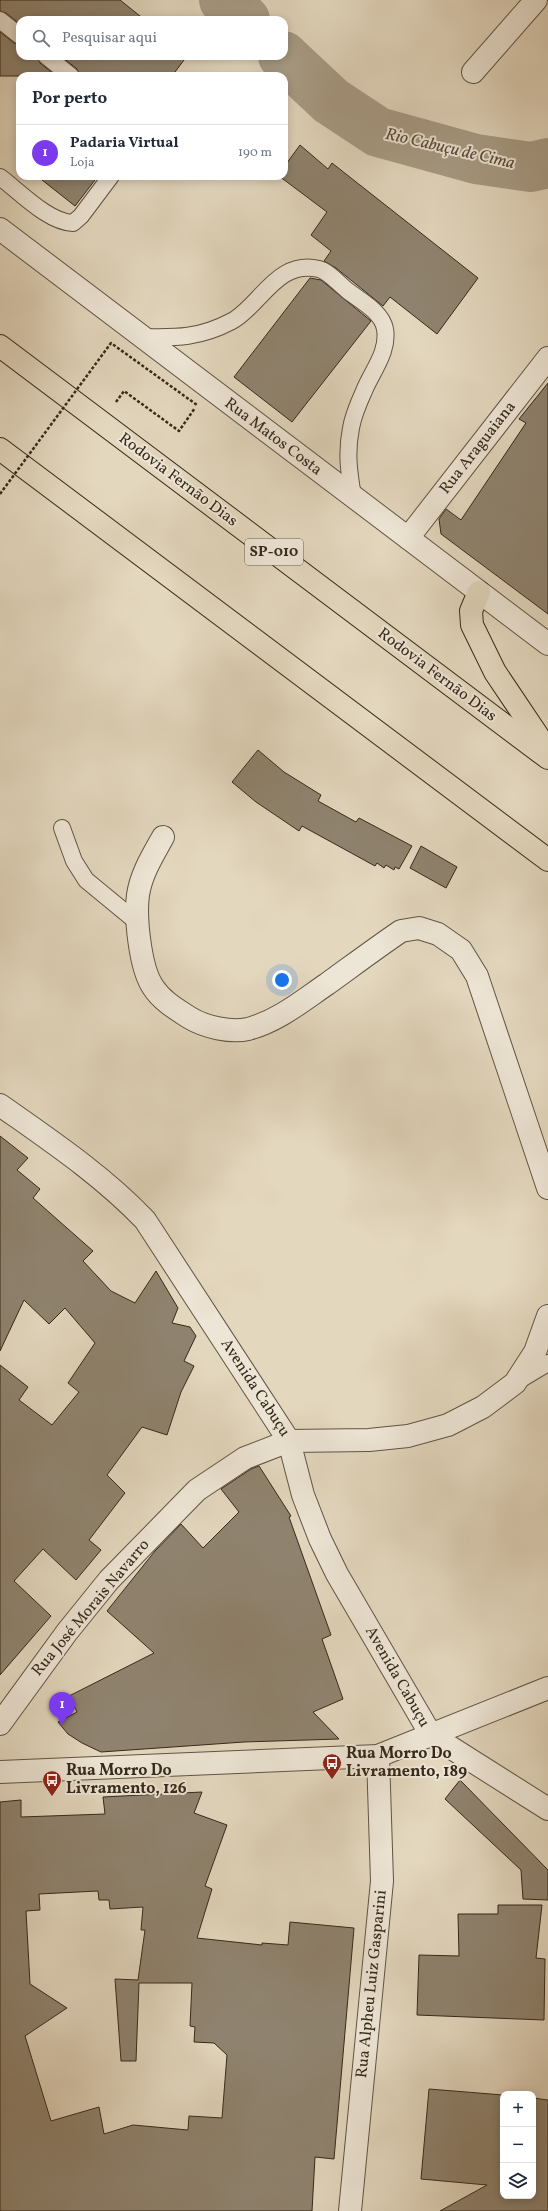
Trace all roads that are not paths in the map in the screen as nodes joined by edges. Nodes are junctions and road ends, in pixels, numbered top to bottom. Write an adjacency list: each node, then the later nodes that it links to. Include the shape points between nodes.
1 (536, 0): 6 (street)
2 (0, 20): 3 (lane)
3 (16, 33)
4 (51, 60): 5 (lane)
5 (66, 72)
6 (473, 72)
7 (0, 177): 8 (lane, via 62,223 73,223 81,216)
8 (108, 180)
9 (0, 229): 10 (street, Rua Matos Costa)
10 (141, 337): 14 (street, Rua Matos Costa); 14 (lane, via 175,338 207,333 234,320 277,279 289,272 320,269 379,315 385,329 385,345 351,427 347,459)
11 (0, 346): 19 (highway, Rodovia Fernão Dias / SP-010)
12 (548, 358): 15 (street, Rua Araguaiana)
13 (0, 449): 22 (highway)
14 (353, 497): 15 (street, Rua Matos Costa)
15 (408, 538): 16 (street, Rua Matos Costa)
16 (479, 592): 17 (street, Rua Matos Costa); 18 (highway, via 471,611 472,625 495,672)
17 (548, 644)
18 (548, 751)
19 (548, 758)
20 (62, 828): 23 (lane, via 74,861 86,880)
21 (163, 837): 23 (street, via 148,864 138,894)
22 (548, 860)
23 (137, 922): 25 (street, via 143,958 152,986 169,1006 196,1021 223,1029 246,1029 266,1023 293,1008 401,931 420,928 438,934 461,950 477,976)
24 (0, 1105): 29 (street, Avenida Cabuçu, via 88,1168 121,1195 145,1220)
25 (548, 1188)
26 (548, 1316): 28 (street, Rua José Morais Navarro, via 535,1352)
27 (548, 1363): 28 (lane)
28 (515, 1383): 29 (street, Rua José Morais Navarro, via 483,1407 448,1425 415,1434 369,1440)
29 (289, 1440): 31 (street, Rua José Morais Navarro, via 245,1458 197,1490 110,1580 67,1632); 32 (street, Avenida Cabuçu, via 303,1495 320,1539 337,1574)
30 (548, 1688): 32 (street)
31 (0, 1724)
32 (431, 1735): 33 (street); 35 (street, Avenida Cabuçu)
33 (378, 1756): 34 (street); 36 (street, Rua Alpheu Luiz Gasparini, via 382,1881)
34 (0, 1772)
35 (548, 1809)
36 (350, 2211)

